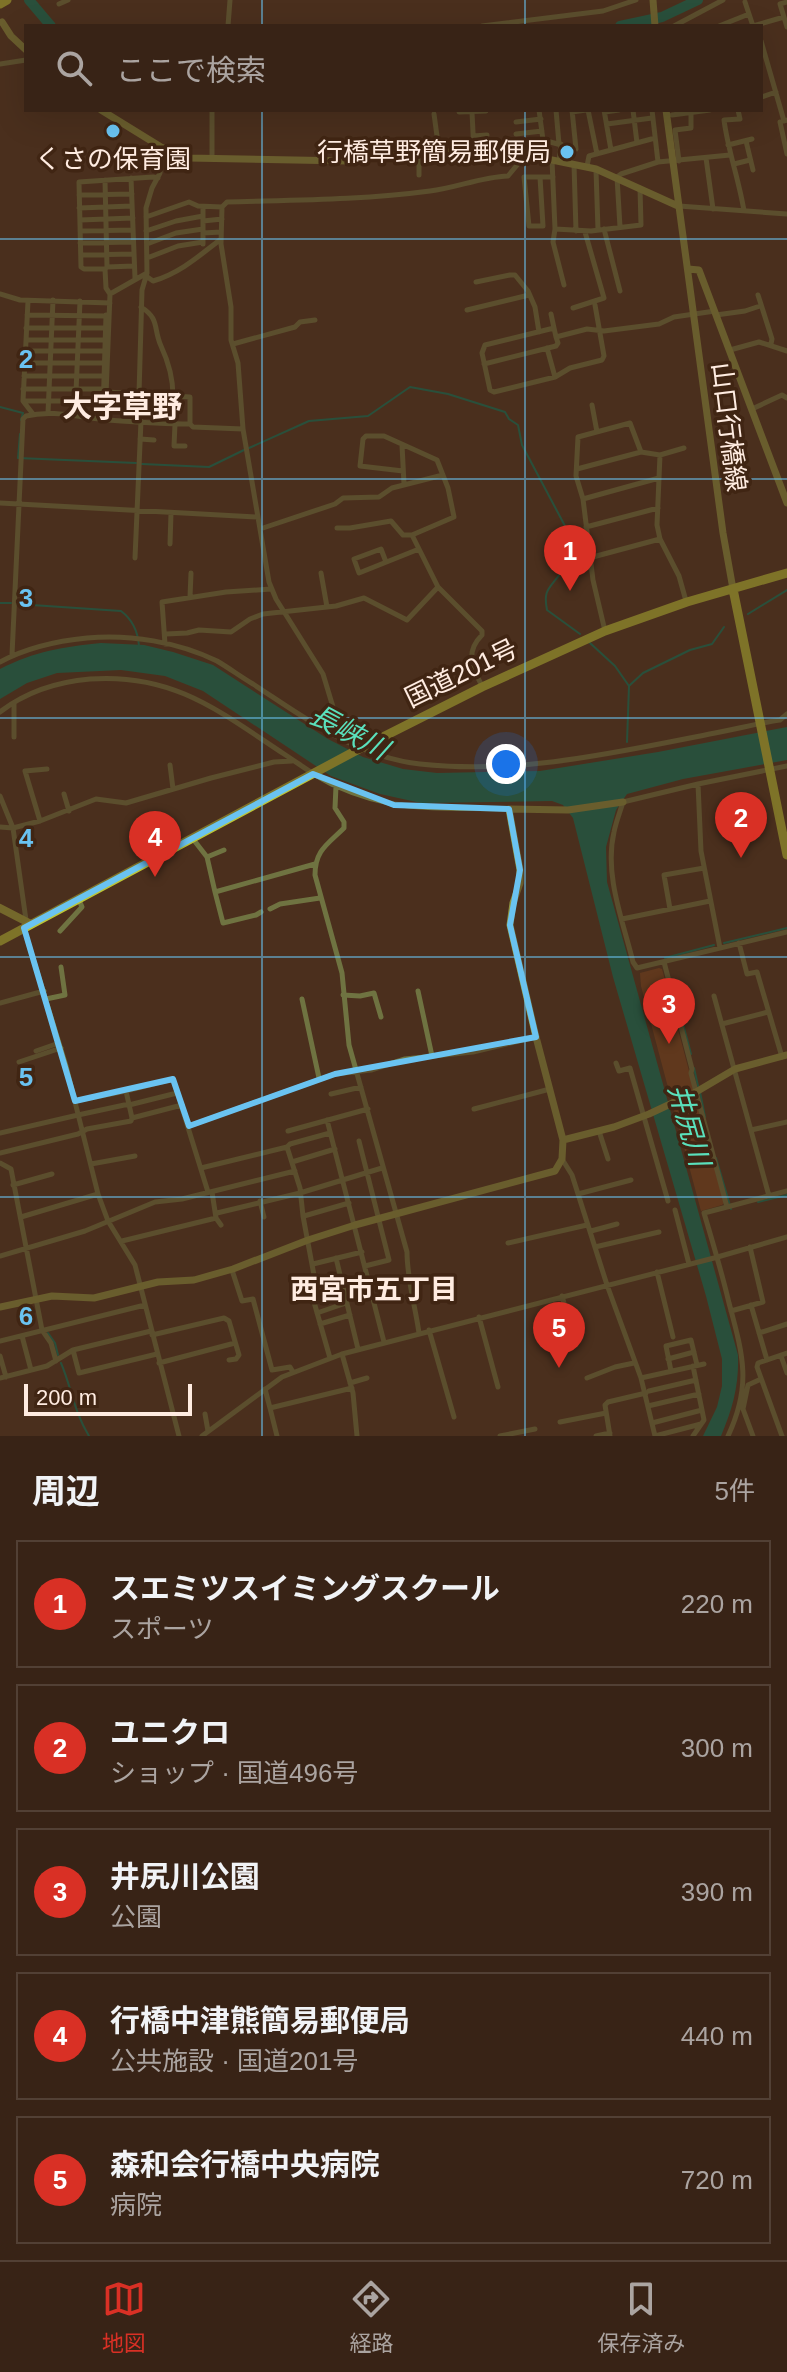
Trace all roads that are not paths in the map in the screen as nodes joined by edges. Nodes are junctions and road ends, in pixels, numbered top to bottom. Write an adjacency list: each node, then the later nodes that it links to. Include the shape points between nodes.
1 (68, 0): 8 (street)
2 (230, 0): 12 (street)
3 (636, 0): 13 (street, via 603,11)
4 (653, 0): 14 (main road)
5 (723, 0): 15 (street)
6 (745, 2): 9 (street)
7 (787, 2): 10 (street, via 780,4)
8 (59, 4)
9 (749, 14): 16 (street); 17 (street)
10 (784, 17): 18 (street); 19 (street)
11 (2, 22): 20 (main road)
12 (228, 24)
13 (498, 24)
14 (655, 24)
15 (678, 24)
16 (724, 24)
17 (754, 24)
18 (761, 24)
19 (787, 27)
20 (24, 48)
21 (24, 60): 23 (street)
22 (764, 62): 24 (street)
23 (0, 64)
24 (776, 92): 25 (street); 45 (street)
25 (763, 97)
26 (104, 112): 57 (main road)
27 (212, 112): 67 (street)
28 (459, 112): 29 (street)
29 (472, 112): 51 (street)
30 (539, 112): 43 (street)
31 (556, 112): 55 (street)
32 (572, 112): 55 (street, via 576,149)
33 (587, 112): 62 (street)
34 (605, 112): 47 (street)
35 (633, 112): 44 (street)
36 (652, 112): 42 (street)
37 (674, 112): 40 (street); 70 (main road, 山口行橋線)
38 (697, 112): 40 (street)
39 (738, 112): 56 (street, via 740,119 724,120)
40 (691, 113): 70 (street, via 691,128 675,130)
41 (434, 114): 60 (street)
42 (652, 118): 44 (street); 52 (street)
43 (541, 119): 46 (street); 48 (street)
44 (634, 121): 47 (street); 54 (street)
45 (784, 121): 53 (street)
46 (516, 122)
47 (607, 124): 58 (street)
48 (542, 131): 49 (street); 55 (street, via 543,140)
49 (516, 134)
50 (487, 135): 51 (street)
51 (473, 136): 61 (street)
52 (655, 138): 54 (street); 71 (street)
53 (785, 138): 63 (street)
54 (637, 143): 58 (street)
55 (560, 144): 68 (street)
56 (728, 145): 64 (street); 69 (street, via 749,140)
57 (161, 147): 67 (main road, via 188,158); 81 (street)
58 (611, 150): 62 (street)
59 (419, 152): 60 (main road); 67 (main road, via 348,161); 76 (street)
60 (436, 152): 61 (main road)
61 (474, 153): 65 (main road)
62 (597, 154): 74 (street, via 589,156)
63 (787, 154)
64 (730, 155): 66 (street); 73 (street)
65 (524, 157): 68 (main road); 91 (street, via 511,175 432,191 227,202)
66 (705, 158): 70 (street); 93 (street)
67 (212, 159)
68 (556, 160): 72 (main road); 78 (street)
69 (750, 160): 73 (street); 75 (street)
70 (676, 161): 71 (street); 88 (main road, 山口行橋線)
71 (658, 162): 79 (street)
72 (574, 163): 74 (main road); 110 (street)
73 (734, 164): 94 (street)
74 (592, 168): 79 (main road); 104 (street)
75 (753, 170)
76 (419, 175)
77 (540, 177): 77 (street, via 543,226 529,226 524,177); 78 (street)
78 (553, 177): 103 (street)
79 (617, 177): 83 (main road); 102 (street)
80 (131, 178): 81 (street); 82 (street); 84 (street)
81 (158, 178): 96 (street)
82 (105, 180): 85 (street, via 79,182); 86 (street)
83 (640, 187): 88 (main road); 102 (street, via 641,225)
84 (132, 194): 86 (street); 87 (street)
85 (79, 195): 86 (street); 92 (street)
86 (105, 195): 89 (street)
87 (132, 206): 89 (street); 97 (street)
88 (678, 206): 93 (street); 125 (main road, 山口行橋線)
89 (105, 207): 92 (street); 98 (street)
90 (203, 207): 91 (street); 96 (street, via 189,202); 99 (street)
91 (222, 207): 100 (street)
92 (79, 208): 101 (street)
93 (713, 209): 94 (street)
94 (744, 211): 95 (street)
95 (787, 214)
96 (146, 217): 108 (street)
97 (133, 218): 98 (street); 105 (street)
98 (106, 219): 101 (street); 107 (street)
99 (203, 219): 100 (street); 108 (street); 109 (street)
100 (222, 219): 112 (street)
101 (80, 220): 106 (street)
102 (620, 227): 104 (street)
103 (555, 229): 110 (street); 129 (street, via 553,242)
104 (601, 229): 111 (street); 130 (street)
105 (133, 230): 107 (street); 113 (street)
106 (80, 231): 107 (street); 115 (street)
107 (106, 231): 116 (street)
108 (146, 231): 117 (street)
109 (203, 231): 112 (street); 114 (street); 117 (street, via 176,233)
110 (576, 231): 111 (street)
111 (585, 232): 142 (street, via 604,298)
112 (221, 235): 118 (street); 164 (street)
113 (133, 242): 116 (street); 119 (street)
114 (203, 242): 118 (street); 122 (street)
115 (80, 243): 116 (street); 120 (street)
116 (106, 243): 121 (street)
117 (147, 244): 122 (street)
118 (203, 253): 126 (street, via 167,277 153,281)
119 (134, 254): 121 (street); 123 (street)
120 (81, 255): 121 (street); 124 (street, via 84,269)
121 (107, 255): 124 (street)
122 (147, 258): 126 (street)
123 (134, 266): 124 (street); 127 (street)
124 (106, 268): 132 (street)
125 (688, 269): 144 (main road, 山口行橋線, via 699,270); 147 (main road, 山口行橋線)
126 (147, 274): 127 (street); 141 (street)
127 (135, 278): 132 (street)
128 (476, 282): 133 (street, via 515,275)
129 (564, 285)
130 (620, 291)
131 (0, 294): 136 (street)
132 (110, 294): 138 (street)
133 (529, 295): 143 (street); 158 (street)
134 (758, 295): 140 (street)
135 (53, 300): 136 (street); 137 (street); 145 (street)
136 (28, 301): 148 (street)
137 (80, 301): 138 (street); 149 (street)
138 (108, 304): 150 (street); 186 (street)
139 (595, 305): 157 (street)
140 (760, 306): 144 (street); 165 (street)
141 (141, 307): 187 (street); 188 (street, via 156,322)
142 (573, 308)
143 (467, 310)
144 (716, 313): 147 (street); 167 (main road, 山口行橋線)
145 (53, 314): 148 (street); 149 (street); 152 (street)
146 (551, 314): 156 (street)
147 (694, 314): 157 (street); 241 (main road, 山口行橋線)
148 (27, 315): 153 (street)
149 (79, 315): 150 (street); 154 (street)
150 (106, 316): 155 (street)
151 (315, 320): 164 (street)
152 (53, 327): 153 (street); 154 (street); 160 (street)
153 (26, 328): 162 (street)
154 (79, 328): 155 (street); 161 (street)
155 (105, 328): 163 (street)
156 (554, 328): 158 (street); 159 (street)
157 (600, 331): 159 (street); 182 (street, via 604,359)
158 (539, 332): 177 (street, via 485,345)
159 (556, 337): 166 (street, via 556,346)
160 (52, 339): 161 (street); 162 (street); 169 (street)
161 (78, 339): 163 (street); 170 (street)
162 (26, 340): 168 (street)
163 (105, 340): 171 (street)
164 (233, 344): 204 (street)
165 (771, 344): 167 (street, via 756,342); 172 (street)
166 (547, 348): 177 (street); 182 (street)
167 (730, 350): 195 (main road, 山口行橋線)
168 (25, 351): 169 (street); 174 (street)
169 (51, 351): 170 (street); 173 (street)
170 (78, 351): 171 (street); 175 (street)
171 (105, 351): 176 (street)
172 (787, 351)
173 (50, 362): 174 (street); 175 (street); 178 (street)
174 (24, 363): 180 (street)
175 (77, 363): 176 (street); 179 (street)
176 (104, 363): 181 (street)
177 (484, 364): 182 (street, via 494,392)
178 (50, 375): 179 (street); 180 (street); 183 (street)
179 (77, 375): 181 (street); 184 (street)
180 (24, 376): 185 (street)
181 (104, 376): 186 (street)
182 (555, 377)
183 (49, 388): 184 (street); 185 (street); 190 (street)
184 (76, 388): 186 (street); 191 (street)
185 (23, 389): 192 (street)
186 (105, 390): 187 (street); 193 (street); 200 (street)
187 (139, 394): 188 (street)
188 (173, 396): 203 (street, via 190,397)
189 (787, 398): 195 (street, via 782,395)
190 (48, 400): 191 (street); 192 (street); 197 (street)
191 (75, 400): 193 (street); 199 (street)
192 (23, 401): 198 (street)
193 (103, 401): 196 (street)
194 (592, 405): 205 (street)
195 (752, 409): 220 (main road, 山口行橋線)
196 (103, 411)
197 (48, 413): 198 (street); 199 (street)
198 (33, 414): 221 (street, via 23,419)
199 (75, 414): 200 (street)
200 (105, 420): 201 (street)
201 (141, 421): 202 (street); 206 (street)
202 (175, 424): 203 (street); 209 (street, via 174,446)
203 (190, 424): 204 (street)
204 (243, 429): 225 (street)
205 (597, 432): 211 (street, via 630,423); 213 (street, via 578,437)
206 (140, 439): 207 (street); 223 (street)
207 (154, 440)
208 (402, 445): 214 (street); 214 (street, via 384,436 366,436 360,466); 215 (street, via 437,460)
209 (185, 446)
210 (684, 448): 212 (street)
211 (641, 452): 212 (street); 213 (street)
212 (660, 455): 216 (street)
213 (577, 469): 218 (street)
214 (403, 471): 217 (street)
215 (443, 475): 217 (street); 229 (street, via 454,517)
216 (659, 478): 218 (street); 222 (street)
217 (404, 484): 228 (street, via 379,497 343,498)
218 (583, 499): 226 (street)
219 (0, 503): 221 (street)
220 (787, 503)
221 (18, 505): 223 (street); 249 (street)
222 (658, 508): 226 (street); 230 (street)
223 (136, 511): 224 (street); 233 (street)
224 (171, 512): 225 (street); 231 (street)
225 (258, 517): 228 (street)
226 (586, 527): 234 (street)
227 (337, 528): 229 (street, via 391,521 403,535)
228 (260, 529): 240 (street)
229 (412, 535): 232 (street)
230 (660, 539): 234 (street); 243 (street)
231 (170, 544)
232 (419, 549): 235 (street); 239 (street)
233 (135, 558)
234 (589, 558): 246 (street)
235 (386, 562): 235 (street, via 381,549 354,559 359,573)
236 (191, 573): 242 (street)
237 (787, 573): 241 (highway, 国道201号)
238 (313, 581): 244 (street, via 322,576)
239 (438, 587): 244 (street, via 407,620 367,598); 251 (street, via 482,631 471,666)
240 (271, 589): 242 (street); 245 (street)
241 (733, 589): 243 (highway, 国道201号); 255 (highway)
242 (190, 597): 247 (street, via 162,602)
243 (687, 602): 246 (highway, 国道201号)
244 (327, 607): 245 (street)
245 (283, 612): 247 (street, via 256,616 231,632); 257 (street, via 323,674)
246 (605, 631): 251 (highway, 国道201号)
247 (166, 634): 248 (street)
248 (165, 644): 249 (street, via 103,637); 257 (street, via 220,663)
249 (12, 655): 250 (street)
250 (0, 662)
251 (482, 687): 258 (highway, 国道201号)
252 (14, 702): 253 (street); 256 (street); 259 (street, via 63,682 150,682 204,702)
253 (0, 712)
254 (787, 714): 255 (street)
255 (760, 723): 258 (street, via 549,763 433,765); 262 (highway)
256 (14, 737)
257 (344, 741): 258 (street)
258 (357, 750): 264 (highway, 国道201号)
259 (293, 761): 264 (street); 267 (street)
260 (170, 765): 267 (street)
261 (787, 766): 262 (street)
262 (769, 768): 265 (street); 274 (highway)
263 (47, 769): 273 (street, via 25,771)
264 (316, 773): 266 (street); 277 (highway, 国道201号)
265 (698, 784): 270 (street); 282 (street)
266 (336, 786): 271 (street, via 417,808); 281 (street, via 335,808 344,828 327,842)
267 (173, 789): 272 (street, via 122,804 96,799)
268 (64, 794): 272 (street)
269 (0, 796): 276 (street)
270 (623, 802): 271 (main road, via 568,810); 291 (street, via 611,853)
271 (509, 809): 310 (main road, via 520,870 510,925)
272 (69, 811): 273 (street)
273 (40, 821): 276 (street)
274 (784, 822): 279 (highway)
275 (0, 827): 276 (street)
276 (13, 828): 292 (street)
277 (193, 839): 280 (street); 285 (highway, 国道201号)
278 (224, 850): 280 (street)
279 (787, 855)
280 (207, 857): 283 (street)
281 (315, 864): 283 (street); 284 (street)
282 (704, 868): 286 (street); 289 (street, via 664,875)
283 (215, 892): 290 (street, via 223,923)
284 (320, 898): 288 (street); 302 (street)
285 (78, 899): 292 (highway, 国道201号); 293 (street, via 82,907)
286 (710, 901): 289 (street); 297 (street)
287 (0, 908): 292 (main road)
288 (270, 909)
289 (670, 909): 291 (street)
290 (261, 912)
291 (622, 919): 298 (street, via 637,968)
292 (27, 924): 295 (highway, 国道201号); 300 (street)
293 (60, 931)
294 (787, 932): 296 (street)
295 (0, 941)
296 (739, 943): 297 (street); 307 (street, via 747,974 757,972)
297 (720, 948): 298 (street)
298 (664, 962): 323 (street)
299 (61, 967): 304 (street, via 65,995)
300 (44, 991): 304 (street); 306 (street)
301 (418, 991): 313 (street)
302 (343, 995): 308 (street, via 374,993); 318 (street)
303 (714, 996): 309 (street)
304 (46, 999): 311 (street)
305 (302, 999): 319 (street)
306 (0, 1003)
307 (768, 1012): 309 (street); 314 (street)
308 (381, 1017)
309 (722, 1024): 317 (street)
310 (536, 1037): 313 (street); 321 (main road)
311 (60, 1045): 312 (street); 315 (street); 326 (street)
312 (36, 1051)
313 (432, 1056): 318 (street)
314 (784, 1056): 317 (main road)
315 (19, 1062)
316 (616, 1063): 332 (street, via 619,1071 630,1068)
317 (735, 1069): 323 (main road); 337 (street)
318 (355, 1072): 319 (street); 320 (street)
319 (319, 1078): 336 (street)
320 (361, 1087): 325 (street); 329 (street)
321 (550, 1089): 330 (street); 343 (main road)
322 (126, 1091): 324 (street, via 173,1079); 326 (street); 327 (street)
323 (696, 1092): 332 (main road); 373 (street)
324 (177, 1093): 327 (street); 328 (street)
325 (331, 1094)
326 (75, 1101): 331 (street)
327 (129, 1104): 331 (street); 333 (street)
328 (182, 1105): 333 (street); 336 (street)
329 (368, 1109): 334 (street); 355 (street)
330 (474, 1109)
331 (78, 1115): 340 (street); 341 (street)
332 (646, 1115): 339 (main road); 371 (street)
333 (132, 1118): 340 (street)
334 (327, 1120): 338 (street); 342 (street)
335 (787, 1122): 337 (street)
336 (189, 1126): 354 (street)
337 (751, 1130): 369 (street)
338 (288, 1131)
339 (599, 1131): 343 (main road); 350 (street)
340 (83, 1132): 347 (street); 353 (street)
341 (0, 1133)
342 (330, 1133): 345 (street); 346 (street)
343 (563, 1140): 349 (main road)
344 (359, 1141): 359 (street)
345 (287, 1147): 351 (street); 354 (street)
346 (335, 1149): 351 (street); 361 (street)
347 (0, 1153)
348 (135, 1156): 353 (street)
349 (562, 1159): 368 (street); 375 (main road, via 550,1174)
350 (608, 1159)
351 (292, 1162): 357 (street)
352 (0, 1163): 356 (street)
353 (91, 1164): 367 (street)
354 (201, 1168): 365 (street)
355 (382, 1168): 359 (street); 375 (street)
356 (11, 1169): 358 (street); 363 (street)
357 (295, 1171): 365 (street); 366 (street)
358 (0, 1172)
359 (367, 1172): 361 (street); 380 (street)
360 (52, 1174): 363 (street)
361 (343, 1180): 366 (street); 372 (street)
362 (631, 1180): 368 (street)
363 (13, 1185): 378 (street)
364 (787, 1191): 369 (street)
365 (210, 1192): 376 (street); 381 (street, via 155,1202)
366 (300, 1193): 370 (street); 377 (street)
367 (98, 1194): 378 (street); 381 (street)
368 (578, 1194): 385 (street)
369 (769, 1196): 373 (street)
370 (260, 1201): 376 (street); 379 (street)
371 (668, 1201)
372 (349, 1203): 377 (street); 384 (street)
373 (727, 1207): 397 (street, via 704,1213)
374 (675, 1210): 400 (street)
375 (397, 1213): 380 (main road); 426 (street)
376 (216, 1215): 383 (street); 389 (street)
377 (303, 1216): 388 (street)
378 (21, 1217): 394 (street)
379 (264, 1217)
380 (379, 1218): 384 (main road); 401 (street, via 389,1260)
381 (108, 1221): 389 (street); 394 (street)
382 (617, 1224): 385 (street)
383 (221, 1225)
384 (355, 1225): 388 (main road); 395 (street)
385 (589, 1228): 390 (street); 392 (street)
386 (659, 1232): 392 (street)
387 (787, 1237): 393 (street)
388 (308, 1240): 399 (street); 402 (main road)
389 (122, 1241): 407 (street)
390 (508, 1243)
391 (0, 1246): 396 (street)
392 (595, 1247): 405 (street)
393 (750, 1247): 397 (street); 414 (street, via 763,1302)
394 (28, 1248): 396 (street); 410 (street)
395 (362, 1252): 398 (street); 401 (street)
396 (1, 1256)
397 (716, 1257): 400 (street); 416 (street)
398 (336, 1258): 399 (street); 404 (street)
399 (313, 1264): 406 (street)
400 (690, 1264): 403 (street)
401 (365, 1266): 432 (street)
402 (232, 1270): 407 (main road); 450 (street, via 242,1301 253,1299 272,1370 290,1367)
403 (657, 1272): 405 (street); 429 (street)
404 (340, 1279): 406 (street); 408 (street)
405 (607, 1285): 409 (street); 446 (street)
406 (316, 1286): 411 (street, via 310,1288)
407 (141, 1287): 410 (main road, via 94,1298); 413 (street)
408 (343, 1292): 411 (street); 412 (street)
409 (562, 1296): 419 (street); 420 (street)
410 (35, 1298): 415 (main road); 423 (street)
411 (314, 1300): 417 (street)
412 (346, 1303): 417 (street); 418 (street)
413 (145, 1305): 423 (street); 425 (street)
414 (751, 1305): 416 (street); 427 (street)
415 (0, 1307)
416 (731, 1311): 483 (street, via 744,1375)
417 (317, 1313): 421 (street)
418 (350, 1315): 421 (street); 433 (street)
419 (479, 1317): 424 (street); 459 (street)
420 (568, 1318)
421 (320, 1324): 440 (street)
422 (787, 1324): 427 (street)
423 (42, 1330): 428 (street); 444 (street)
424 (429, 1330): 426 (street); 468 (street)
425 (151, 1333): 431 (street, via 224,1318); 434 (street); 436 (street)
426 (419, 1333): 432 (street)
427 (759, 1333): 443 (street)
428 (22, 1336): 430 (street); 448 (street)
429 (673, 1337)
430 (0, 1341)
431 (235, 1342): 442 (street, via 239,1355); 445 (street)
432 (384, 1342): 433 (street)
433 (358, 1349): 437 (street)
434 (73, 1350): 436 (street, via 79,1373); 444 (street)
435 (694, 1352): 441 (street); 441 (street, via 691,1340 666,1346); 447 (street)
436 (157, 1354): 445 (street)
437 (342, 1354): 440 (street); 458 (street)
438 (784, 1354): 443 (street); 451 (street)
439 (0, 1356): 452 (street)
440 (330, 1358): 450 (street)
441 (668, 1359): 449 (street)
442 (229, 1360)
443 (767, 1360): 456 (street, via 758,1363)
444 (56, 1361): 448 (street)
445 (159, 1363): 475 (street)
446 (634, 1363): 454 (street); 455 (street)
447 (698, 1365): 449 (street); 457 (street)
448 (31, 1370): 452 (street)
449 (671, 1371): 455 (street)
450 (293, 1372): 460 (street)
451 (787, 1373)
452 (3, 1377)
453 (366, 1378): 458 (street)
454 (587, 1378)
455 (641, 1378): 461 (street)
456 (761, 1379): 484 (street, via 748,1385 743,1409); 485 (street)
457 (696, 1380): 461 (street); 462 (street)
458 (351, 1386): 464 (street); 478 (street)
459 (498, 1387)
460 (265, 1389): 464 (street); 473 (street)
461 (647, 1392): 463 (street); 466 (street, via 608,1402)
462 (699, 1394): 463 (street); 465 (street)
463 (648, 1406): 470 (street)
464 (270, 1408): 477 (street)
465 (702, 1410): 470 (street); 471 (street)
466 (606, 1413): 469 (street); 474 (street)
467 (205, 1414): 473 (street)
468 (454, 1417)
469 (560, 1422)
470 (652, 1423): 481 (street)
471 (701, 1424): 481 (street); 482 (street)
472 (535, 1429): 479 (street)
473 (208, 1431): 476 (street)
474 (610, 1435): 480 (street)
475 (179, 1436)
476 (202, 1436)
477 (277, 1436)
478 (357, 1436)
479 (500, 1436)
480 (596, 1436)
481 (655, 1436)
482 (693, 1436)
483 (728, 1436)
484 (753, 1436)
485 (782, 1436)

